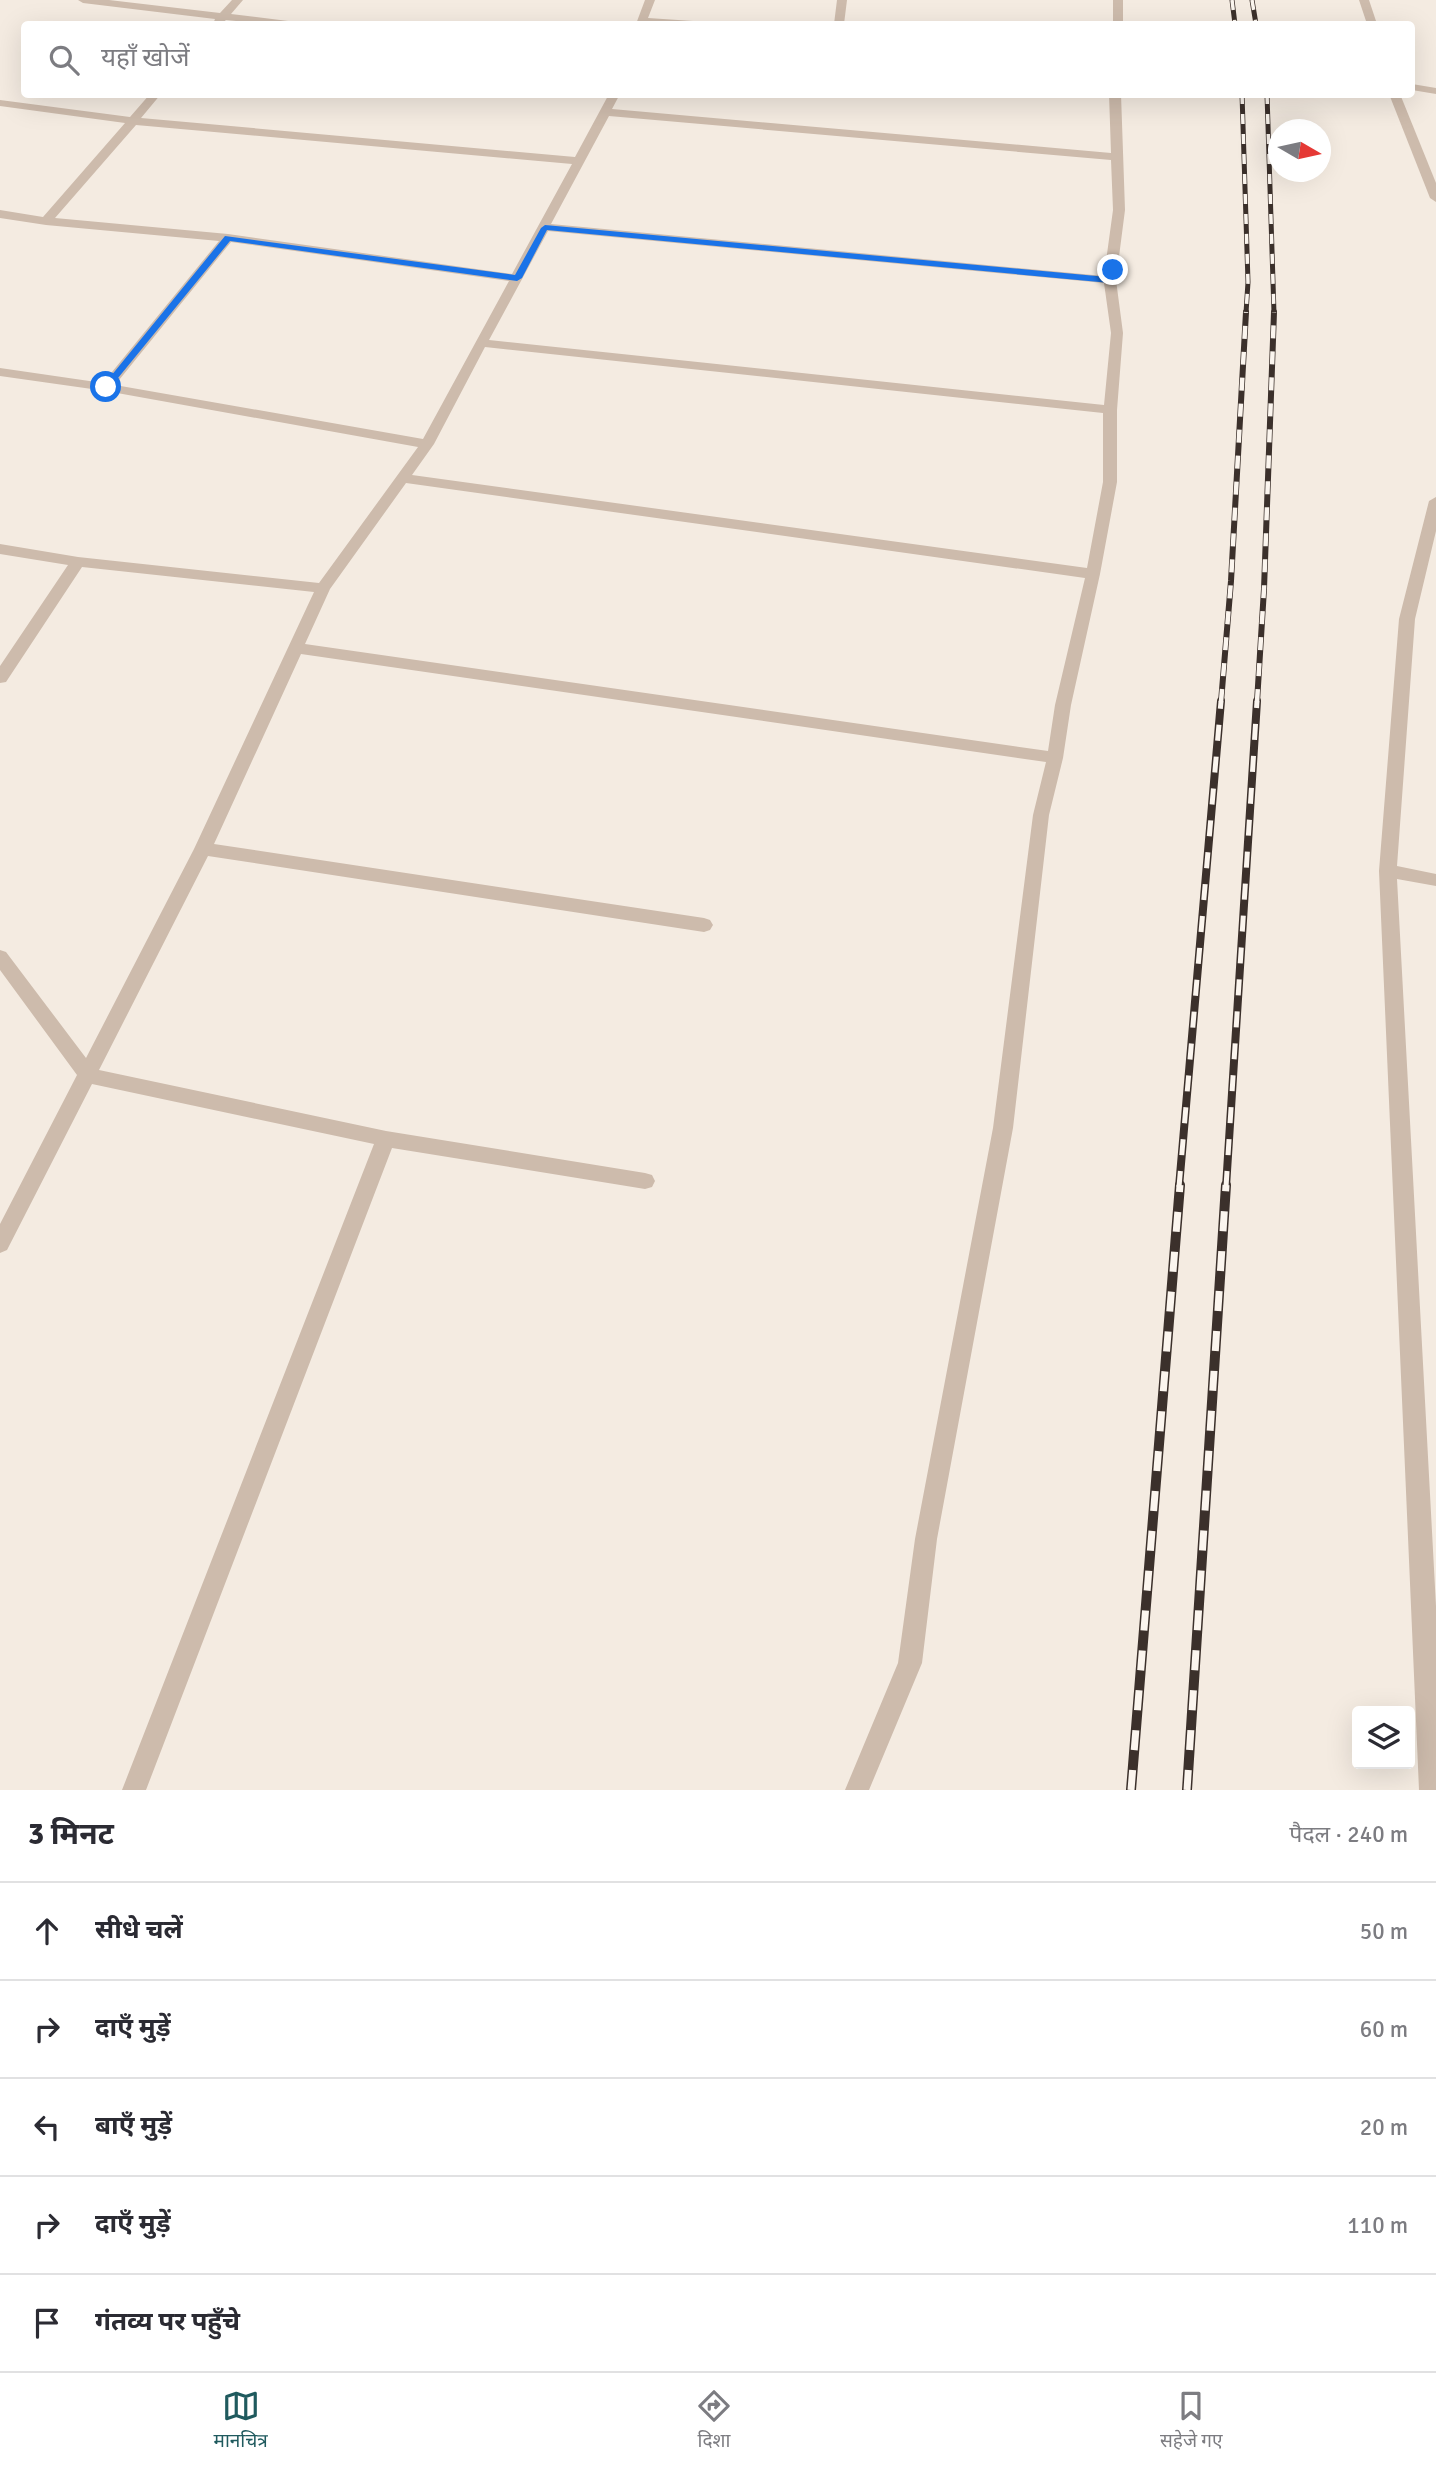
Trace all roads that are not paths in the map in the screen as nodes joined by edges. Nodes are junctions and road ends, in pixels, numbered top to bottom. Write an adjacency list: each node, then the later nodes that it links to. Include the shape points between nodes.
1 (83, 0): 7 (street)
2 (238, 0): 7 (street)
3 (650, 0): 8 (street)
4 (842, 0): 9 (street)
5 (1118, 0): 10 (street)
6 (1364, 0): 11 (street)
7 (218, 21)
8 (642, 21)
9 (838, 21)
10 (1118, 21)
11 (1370, 21)
12 (1415, 88): 13 (street)
13 (1436, 91)
14 (153, 98): 20 (street)
15 (613, 98): 19 (street)
16 (1115, 98): 21 (street)
17 (1396, 98): 23 (street)
18 (0, 103): 20 (street)
19 (606, 112): 21 (street); 22 (street)
20 (133, 121): 22 (street); 25 (street)
21 (1117, 157): 29 (street, via 1119,210)
22 (580, 161): 26 (street)
23 (1436, 198)
24 (0, 214): 25 (street)
25 (46, 221): 27 (street)
26 (545, 228): 28 (street); 29 (street)
27 (228, 238): 28 (street); 32 (street)
28 (517, 278): 30 (street)
29 (1110, 280): 33 (street, via 1117,333)
30 (481, 343): 33 (street); 34 (street)
31 (0, 372): 32 (street)
32 (106, 387): 34 (street)
33 (1110, 410): 39 (street, via 1110,482)
34 (427, 443): 35 (street)
35 (402, 478): 39 (street); 40 (street)
36 (1436, 501): 45 (street, via 1407,619)
37 (0, 550): 38 (street)
38 (78, 562): 40 (street); 42 (street)
39 (1093, 574): 43 (street)
40 (323, 588): 41 (street)
41 (297, 648): 43 (street); 44 (street)
42 (0, 678)
43 (1055, 758): 55 (street, via 1041,815 1003,1128 926,1539 910,1663)
44 (204, 849): 47 (street); 49 (street)
45 (1388, 871): 46 (street); 53 (street)
46 (1436, 880)
47 (704, 925)
48 (0, 957): 49 (street)
49 (88, 1075): 50 (street); 52 (street)
50 (386, 1139): 51 (street); 54 (street)
51 (645, 1181)
52 (0, 1244)
53 (1431, 1621): 56 (street)
54 (134, 1790)
55 (857, 1790)
56 (1431, 1790)

